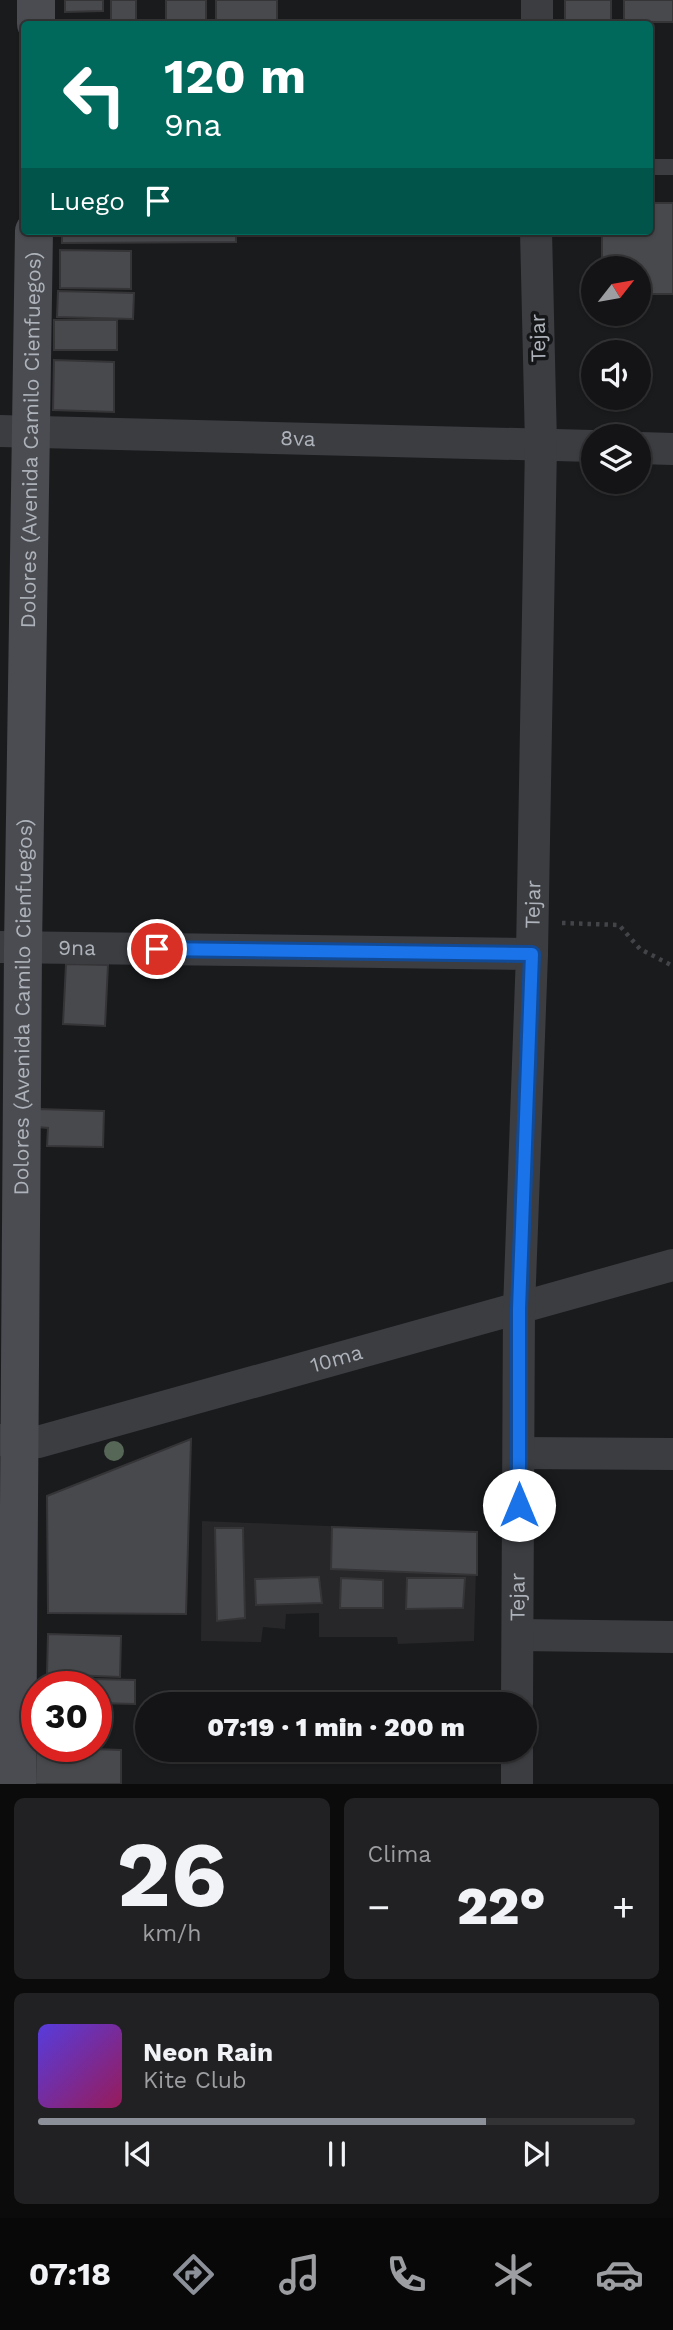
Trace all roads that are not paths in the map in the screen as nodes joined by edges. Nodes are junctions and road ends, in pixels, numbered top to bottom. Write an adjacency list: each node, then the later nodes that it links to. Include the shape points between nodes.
1 (36, 0): 3 (main road)
2 (537, 0): 4 (street)
3 (36, 21)
4 (537, 21)
5 (653, 167): 6 (lane)
6 (673, 167)
7 (34, 235): 9 (main road, Dolores (Avenida Camilo Cienfuegos))
8 (536, 235): 10 (street, Tejar)
9 (16, 431): 10 (street, 8va); 14 (main road, Dolores (Avenida Camilo Cienfuegos))
10 (541, 444): 11 (street, 8va); 15 (street, Tejar)
11 (581, 446)
12 (651, 448): 13 (street)
13 (673, 449)
14 (12, 947): 15 (street, 9na); 18 (main road, Dolores (Avenida Camilo Cienfuegos))
15 (532, 954): 17 (street, Tejar)
16 (673, 1265): 17 (street, 10ma)
17 (519, 1309): 18 (street, 10ma, via 38,1442); 19 (street, Tejar)
18 (10, 1441): 25 (main road, Dolores (Avenida Camilo Cienfuegos))
19 (520, 1453): 20 (street); 21 (street, Tejar)
20 (673, 1454)
21 (518, 1635): 22 (street); 23 (street, Tejar)
22 (673, 1637)
23 (517, 1692)
24 (517, 1762): 26 (street)
25 (17, 1784)
26 (517, 1784)

